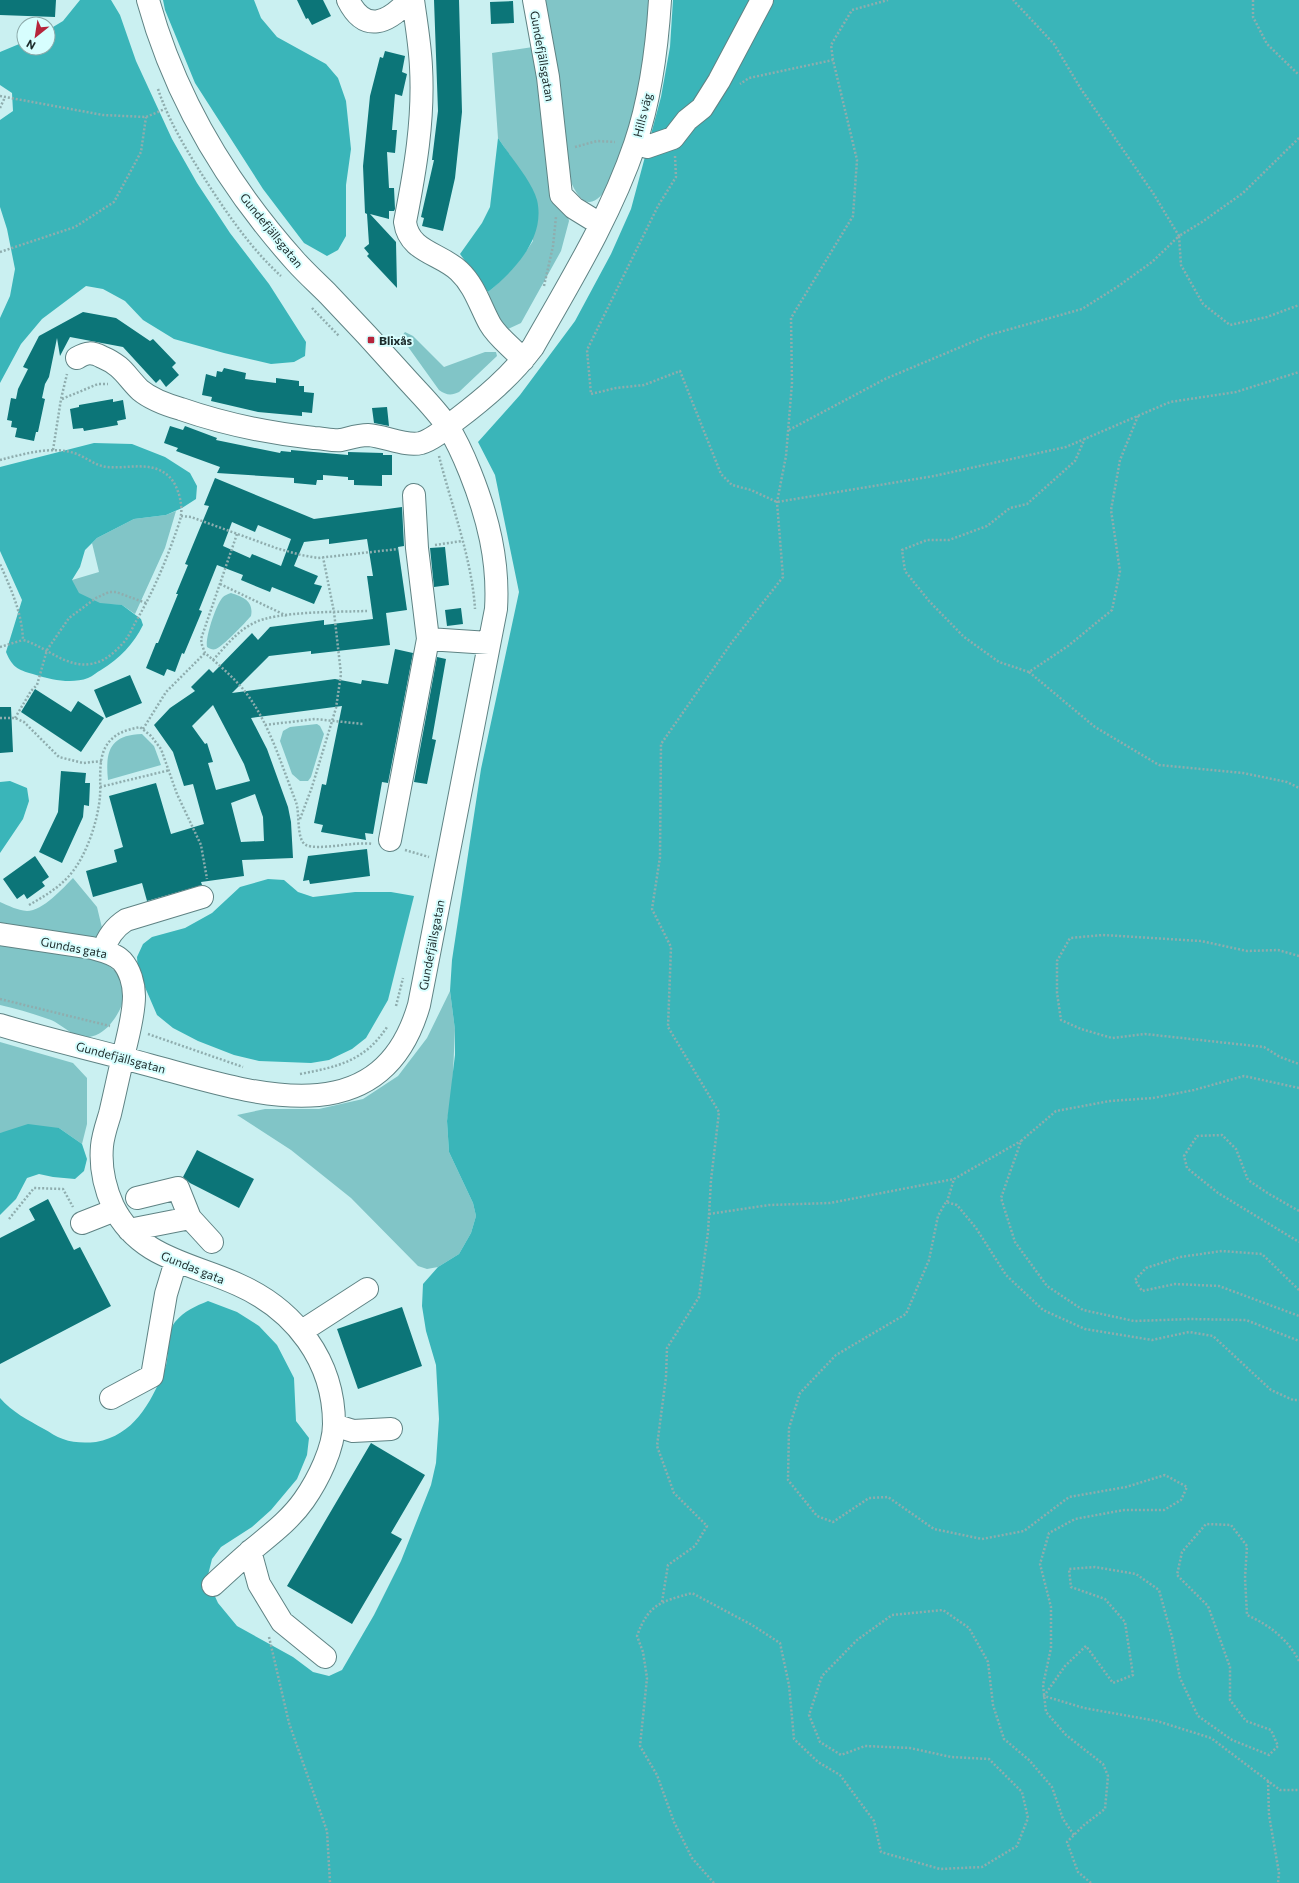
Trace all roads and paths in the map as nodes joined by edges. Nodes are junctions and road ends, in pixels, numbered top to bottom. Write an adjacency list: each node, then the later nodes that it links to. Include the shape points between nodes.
1 (148, 0): 40 (street, Gundefjällsgatan, via 166,56 202,131 228,174 296,262 386,356)
2 (348, 0): 3 (street, via 360,17 366,21 377,21 386,20 398,13)
3 (409, 0)
4 (413, 0): 34 (street, via 421,66 422,101 418,151 405,222 408,234 417,246 459,271 478,297 490,325)
5 (534, 0): 23 (street, Gundefjällsgatan)
6 (660, 0): 22 (street, Hills väg, via 658,43)
7 (762, 0): 20 (street, via 702,108)
8 (888, 0): 11 (path, via 852,10 831,44)
9 (1013, 0): 26 (path, via 1054,44)
10 (1253, 0): 12 (path, via 1253,17 1267,44)
11 (832, 60): 14 (path, via 749,78); 39 (path, via 857,160 853,216 791,318 792,383)
12 (1299, 75)
13 (156, 84): 18 (path)
14 (736, 86)
15 (0, 96): 16 (path)
16 (5, 98): 17 (path); 19 (path, via 103,115)
17 (0, 108)
18 (165, 109): 19 (path); 28 (path, via 216,196 254,247)
19 (146, 118): 27 (path, via 141,152 114,202 75,227)
20 (673, 138): 22 (street, via 647,146); 45 (path, via 676,177 658,206 587,350 590,394 644,385 680,371 721,474 732,485 751,490)
21 (1299, 138): 26 (path, via 1243,193)
22 (636, 143): 23 (path, via 597,141); 25 (street, Hills väg)
23 (558, 151): 24 (street, Gundefjällsgatan)
24 (561, 195): 25 (street, via 574,208); 29 (path)
25 (600, 224): 34 (street, via 533,347)
26 (1179, 236): 30 (path, via 1181,265 1203,304 1230,325 1267,317); 39 (path, via 1152,262 1082,309 989,336 885,379)
27 (0, 252)
28 (281, 277)
29 (544, 287)
30 (1299, 305)
31 (311, 306): 32 (path)
32 (341, 339)
33 (77, 358): 36 (street, via 91,352 119,366); 37 (path, via 68,370)
34 (523, 360): 40 (street, via 504,381)
35 (1299, 372): 38 (path, via 1236,392 1170,402)
36 (135, 384): 37 (path, via 98,384); 40 (street, via 164,404 227,424 264,432 341,440 353,436 381,436 405,444 421,443)
37 (61, 399): 42 (path)
38 (1138, 415): 41 (path); 64 (path, via 1120,460 1111,510 1120,571 1112,610 1068,646)
39 (788, 430): 45 (path)
40 (439, 432): 48 (path, via 436,448); 59 (street, Gundefjällsgatan, via 458,444 480,496 496,564 496,609)
41 (1085, 438): 45 (path, via 1066,447 934,476); 64 (path, via 1075,461 1027,504 1010,508 987,526 949,540 928,540 902,550 905,572 964,637 1000,662)
42 (53, 450): 43 (path); 46 (path, via 77,454 107,468 140,466 158,469 168,475 175,486 181,501)
43 (0, 460)
44 (414, 495): 49 (street)
45 (777, 502): 102 (path, via 783,577 732,642 661,744 660,857 652,910 671,947 668,1027 720,1112)
46 (181, 516): 47 (path, via 191,517); 53 (path, via 166,559)
47 (237, 534): 50 (path, via 301,555); 52 (path)
48 (462, 541): 49 (path); 59 (path)
49 (417, 548): 50 (path); 57 (street)
50 (323, 557): 55 (path)
51 (0, 564): 58 (path, via 15,599 23,626)
52 (220, 584): 56 (path); 62 (path, via 201,639)
53 (146, 603): 61 (path, via 116,592 109,592 96,598 69,618); 61 (path, via 126,640 108,658 82,665 64,660)
54 (367, 611): 55 (path)
55 (334, 612): 56 (path); 67 (path, via 341,674)
56 (287, 616): 63 (path, via 260,620 244,629)
57 (428, 639): 59 (street); 76 (street)
58 (23, 640): 60 (path); 61 (path)
59 (479, 643): 91 (street, Gundefjällsgatan, via 419,1006 406,1039 393,1058 379,1072 342,1091 287,1096 214,1082)
60 (0, 647)
61 (47, 650): 66 (path, via 37,685 30,691)
62 (205, 653): 63 (path); 70 (path, via 166,692)
63 (214, 660): 69 (path, via 242,688)
64 (1030, 672): 74 (path, via 1095,727 1159,765 1243,772 1287,782)
65 (0, 718): 66 (path)
66 (15, 718): 71 (path, via 32,728 59,757 82,763)
67 (332, 720): 68 (path); 69 (path, via 294,720); 75 (path, via 312,787)
68 (362, 724)
69 (265, 725): 75 (path, via 297,805)
70 (143, 729): 71 (path, via 140,727 125,730 114,736 105,748); 72 (path, via 161,749)
71 (102, 761): 73 (path)
72 (170, 770): 73 (path); 80 (path, via 177,794 200,846 208,885)
73 (100, 787): 81 (path, via 99,808 94,826 76,868 46,896)
74 (1299, 788)
75 (299, 820): 76 (path, via 300,838 307,845 316,847 361,842)
76 (390, 844): 78 (path)
77 (430, 852): 78 (path)
78 (429, 857): 79 (path)
79 (428, 864)
80 (202, 897): 83 (street, via 126,920 113,932)
81 (29, 905)
82 (0, 934): 83 (street, Gundas gata)
83 (103, 951): 90 (street, Gundas gata, via 117,957 129,973 134,996)
84 (1299, 956): 92 (path, via 1278,950 1246,951 1201,941 1102,935 1070,938 1057,960 1057,993 1061,1020 1112,1038 1145,1034 1264,1047 1280,1057)
85 (404, 973): 87 (path)
86 (0, 999): 90 (path, via 102,1025)
87 (395, 1007)
88 (389, 1023): 94 (path, via 366,1053 349,1062)
89 (0, 1026): 91 (street, Gundefjällsgatan)
90 (129, 1029): 91 (street, Gundas gata); 93 (path)
91 (123, 1058): 100 (street, Gundas gata, via 102,1143 101,1166 106,1190)
92 (1299, 1064)
93 (244, 1067)
94 (294, 1076)
95 (1299, 1088): 96 (path, via 1244,1076 1153,1098 1110,1101 1056,1111)
96 (1021, 1141): 97 (path); 114 (path, via 1001,1198 1015,1242 1048,1286 1083,1310 1126,1320 1246,1320)
97 (954, 1179): 99 (path); 102 (path, via 830,1203 769,1205)
98 (137, 1198): 103 (street, via 178,1188)
99 (946, 1202): 116 (path, via 958,1204 1006,1275 1043,1310 1084,1328 1152,1340 1189,1332 1213,1336 1271,1390 1293,1400); 125 (path, via 938,1216 929,1260 906,1314 836,1354 800,1393 790,1428 788,1480 817,1516 833,1522 869,1498 888,1497 934,1529 982,1540 1024,1531 1069,1497 1126,1487 1165,1475 1187,1487 1181,1500 1164,1510 1124,1510 1075,1519 1049,1533 1040,1564 1051,1607 1051,1648 1043,1685)
100 (115, 1210): 105 (street); 106 (street, Gundas gata)
101 (1299, 1211): 108 (path, via 1248,1180 1236,1149 1222,1135 1197,1136 1184,1156 1187,1168 1218,1193)
102 (709, 1214): 121 (path, via 699,1297 667,1348 657,1446 674,1493 707,1526 695,1546 668,1565)
103 (190, 1218): 106 (street); 107 (street)
104 (9, 1219): 105 (path, via 34,1188 63,1189)
105 (82, 1223)
106 (129, 1230): 109 (street, Gundas gata, via 149,1247)
107 (212, 1242)
108 (1299, 1242)
109 (176, 1261): 113 (street, Gundas gata, via 240,1285 284,1312); 115 (street, via 166,1294 152,1376)
110 (368, 1288): 113 (street)
111 (1299, 1290): 112 (path, via 1262,1254 1222,1251 1180,1257 1146,1268 1135,1280 1142,1291 1175,1284 1219,1286)
112 (1299, 1316)
113 (302, 1331): 117 (street, Gundas gata, via 323,1367 331,1390)
114 (1299, 1341)
115 (111, 1398)
116 (1299, 1400)
117 (334, 1425): 118 (street, via 353,1431); 119 (street, Gundas gata, via 328,1453 317,1479 304,1500 290,1518)
118 (391, 1429)
119 (250, 1551): 120 (street, Gundas gata); 123 (street, via 258,1584 282,1622)
120 (213, 1585)
121 (662, 1602): 128 (path, via 692,1593 780,1643 789,1685 794,1739 818,1762 840,1775 874,1821 881,1852 940,1869 982,1867 1017,1846 1028,1818 1022,1792 989,1759 951,1757 910,1748 865,1746 841,1755 820,1742 809,1715 822,1676 856,1640 892,1615 943,1610 969,1628 988,1662 993,1704 1004,1739 1029,1760 1052,1787 1063,1818); 130 (path, via 643,1618 637,1636 643,1652 647,1678 640,1746 657,1776 674,1822 692,1858)
122 (268, 1632): 129 (path, via 289,1722 326,1831)
123 (325, 1657)
124 (1299, 1661): 125 (path, via 1292,1647 1265,1624 1247,1615 1247,1546 1231,1525 1206,1524 1182,1552 1177,1575 1208,1606 1230,1668 1230,1700 1246,1720 1271,1730 1278,1746 1269,1755 1232,1740 1198,1716 1180,1678 1159,1590 1136,1574 1095,1567 1069,1569 1071,1587 1105,1599 1125,1622 1133,1675 1113,1683 1086,1646 1065,1666)
125 (1044, 1696): 126 (path, via 1084,1708 1157,1722 1211,1738); 128 (path, via 1046,1712 1066,1735 1103,1764 1108,1776 1106,1809)
126 (1268, 1781): 127 (path, via 1280,1790); 132 (path, via 1269,1815 1279,1873)
127 (1299, 1790)
128 (1074, 1835): 131 (path, via 1067,1842 1078,1872)
129 (330, 1883)
130 (714, 1883)
131 (1091, 1883)
132 (1278, 1883)

